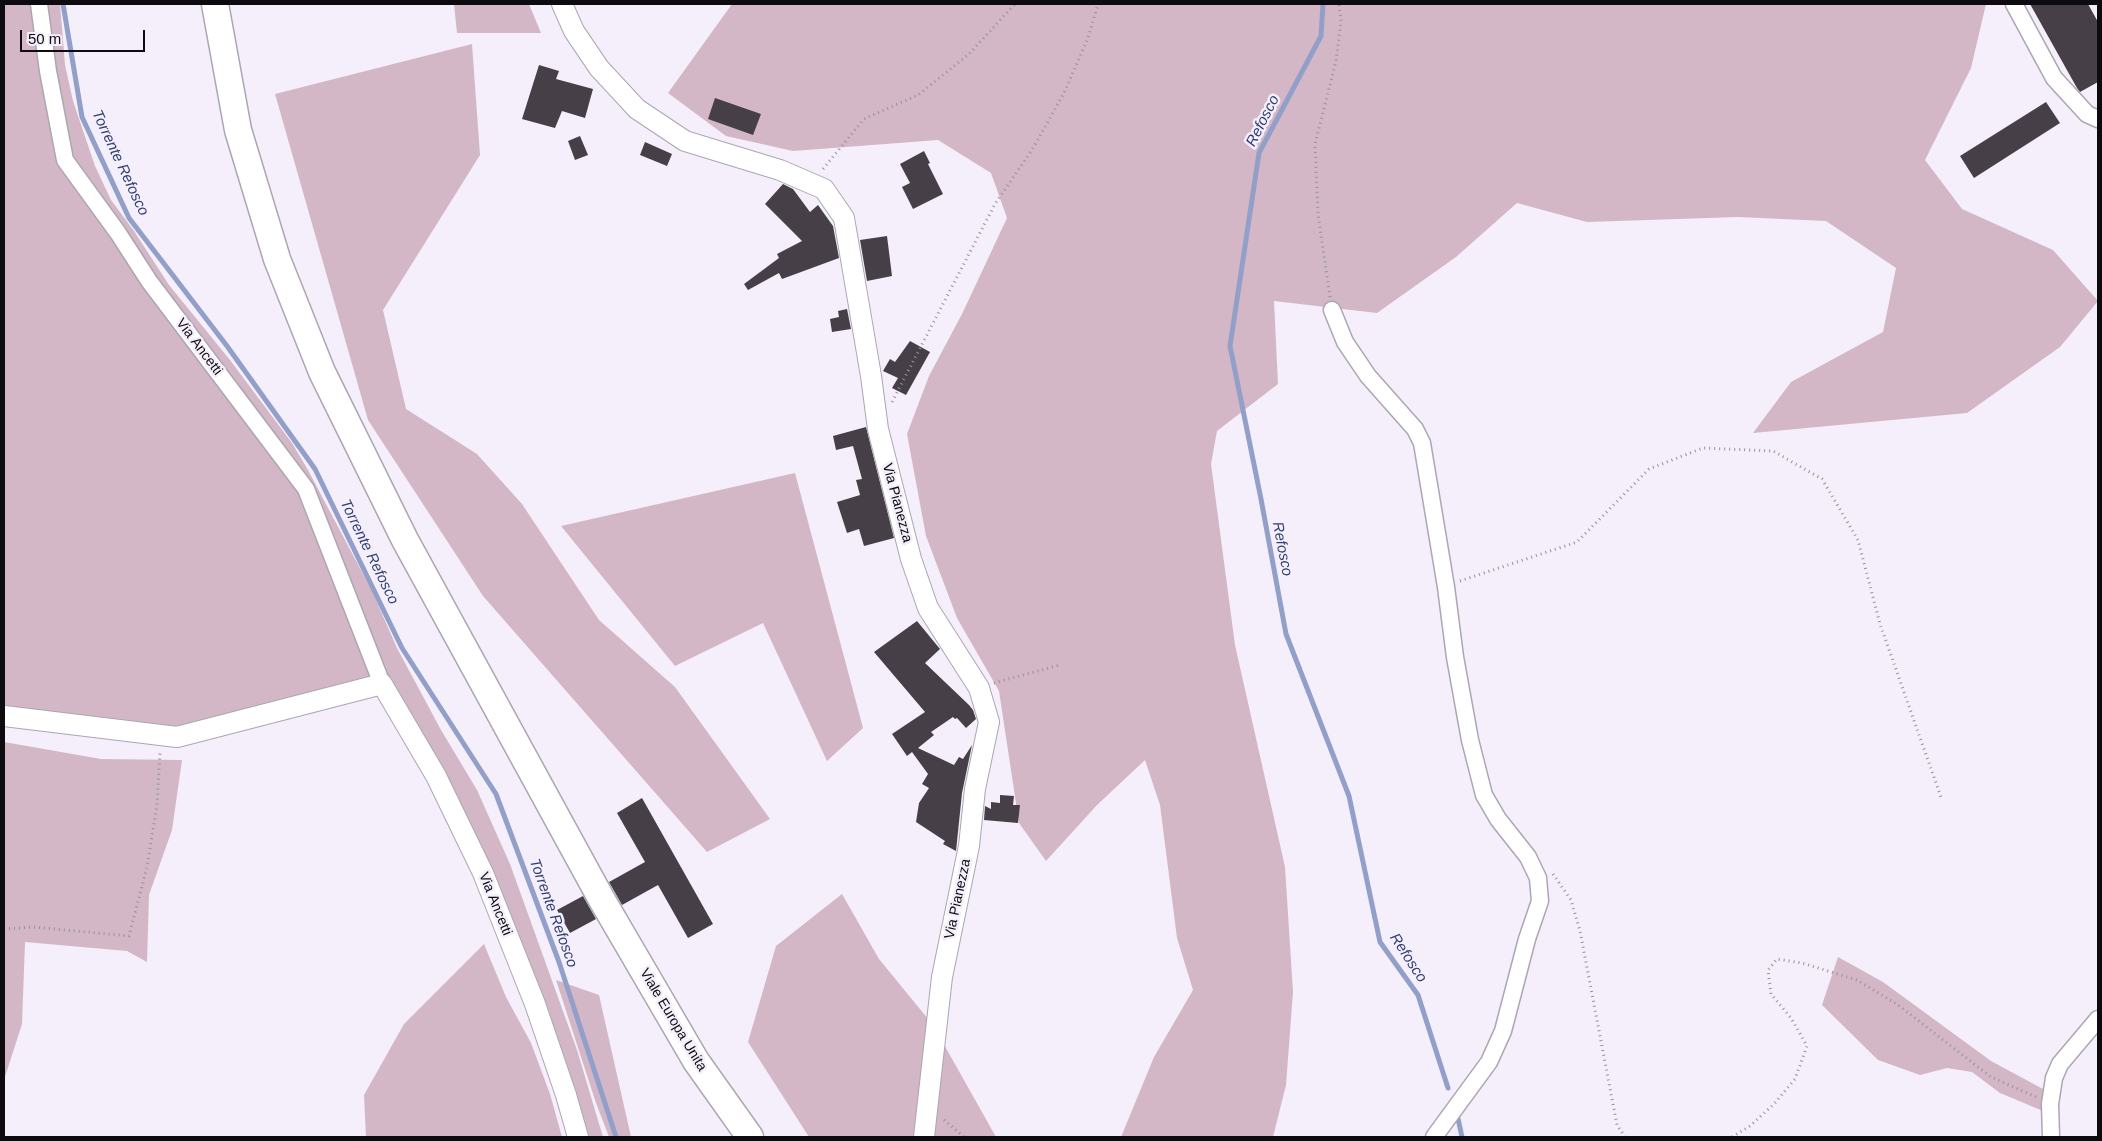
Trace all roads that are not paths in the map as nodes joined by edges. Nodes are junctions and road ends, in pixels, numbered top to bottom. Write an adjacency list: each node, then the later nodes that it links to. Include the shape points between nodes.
1 (39, 4): 7 (street, Via Ancetti, via 65,160 149,280 306,489)
2 (215, 4): 11 (highway, Viale Europa Unita, via 238,130 277,259 322,372 410,548 602,900 696,1061)
3 (562, 4): 12 (street, Via Pianezza, via 574,31 599,68 637,109 685,141 780,170 824,189 844,218 878,429 912,559 928,608 980,688 989,722 975,789 970,846 942,977)
4 (2014, 4): 5 (street, via 2054,78 2087,114)
5 (2098, 119)
6 (1332, 310): 13 (street, via 1344,342 1368,376 1415,429 1422,443 1455,657 1484,795 1498,819 1528,856 1538,878 1540,901 1502,1031 1489,1062)
7 (382, 684): 8 (street, via 177,737); 10 (street, Via Ancetti, via 436,776 483,873 535,1004)
8 (4, 716)
9 (2098, 1019): 14 (street, via 2060,1064 2054,1078 2050,1104)
10 (578, 1137)
11 (750, 1137)
12 (924, 1137)
13 (1434, 1137)
14 (2051, 1137)

